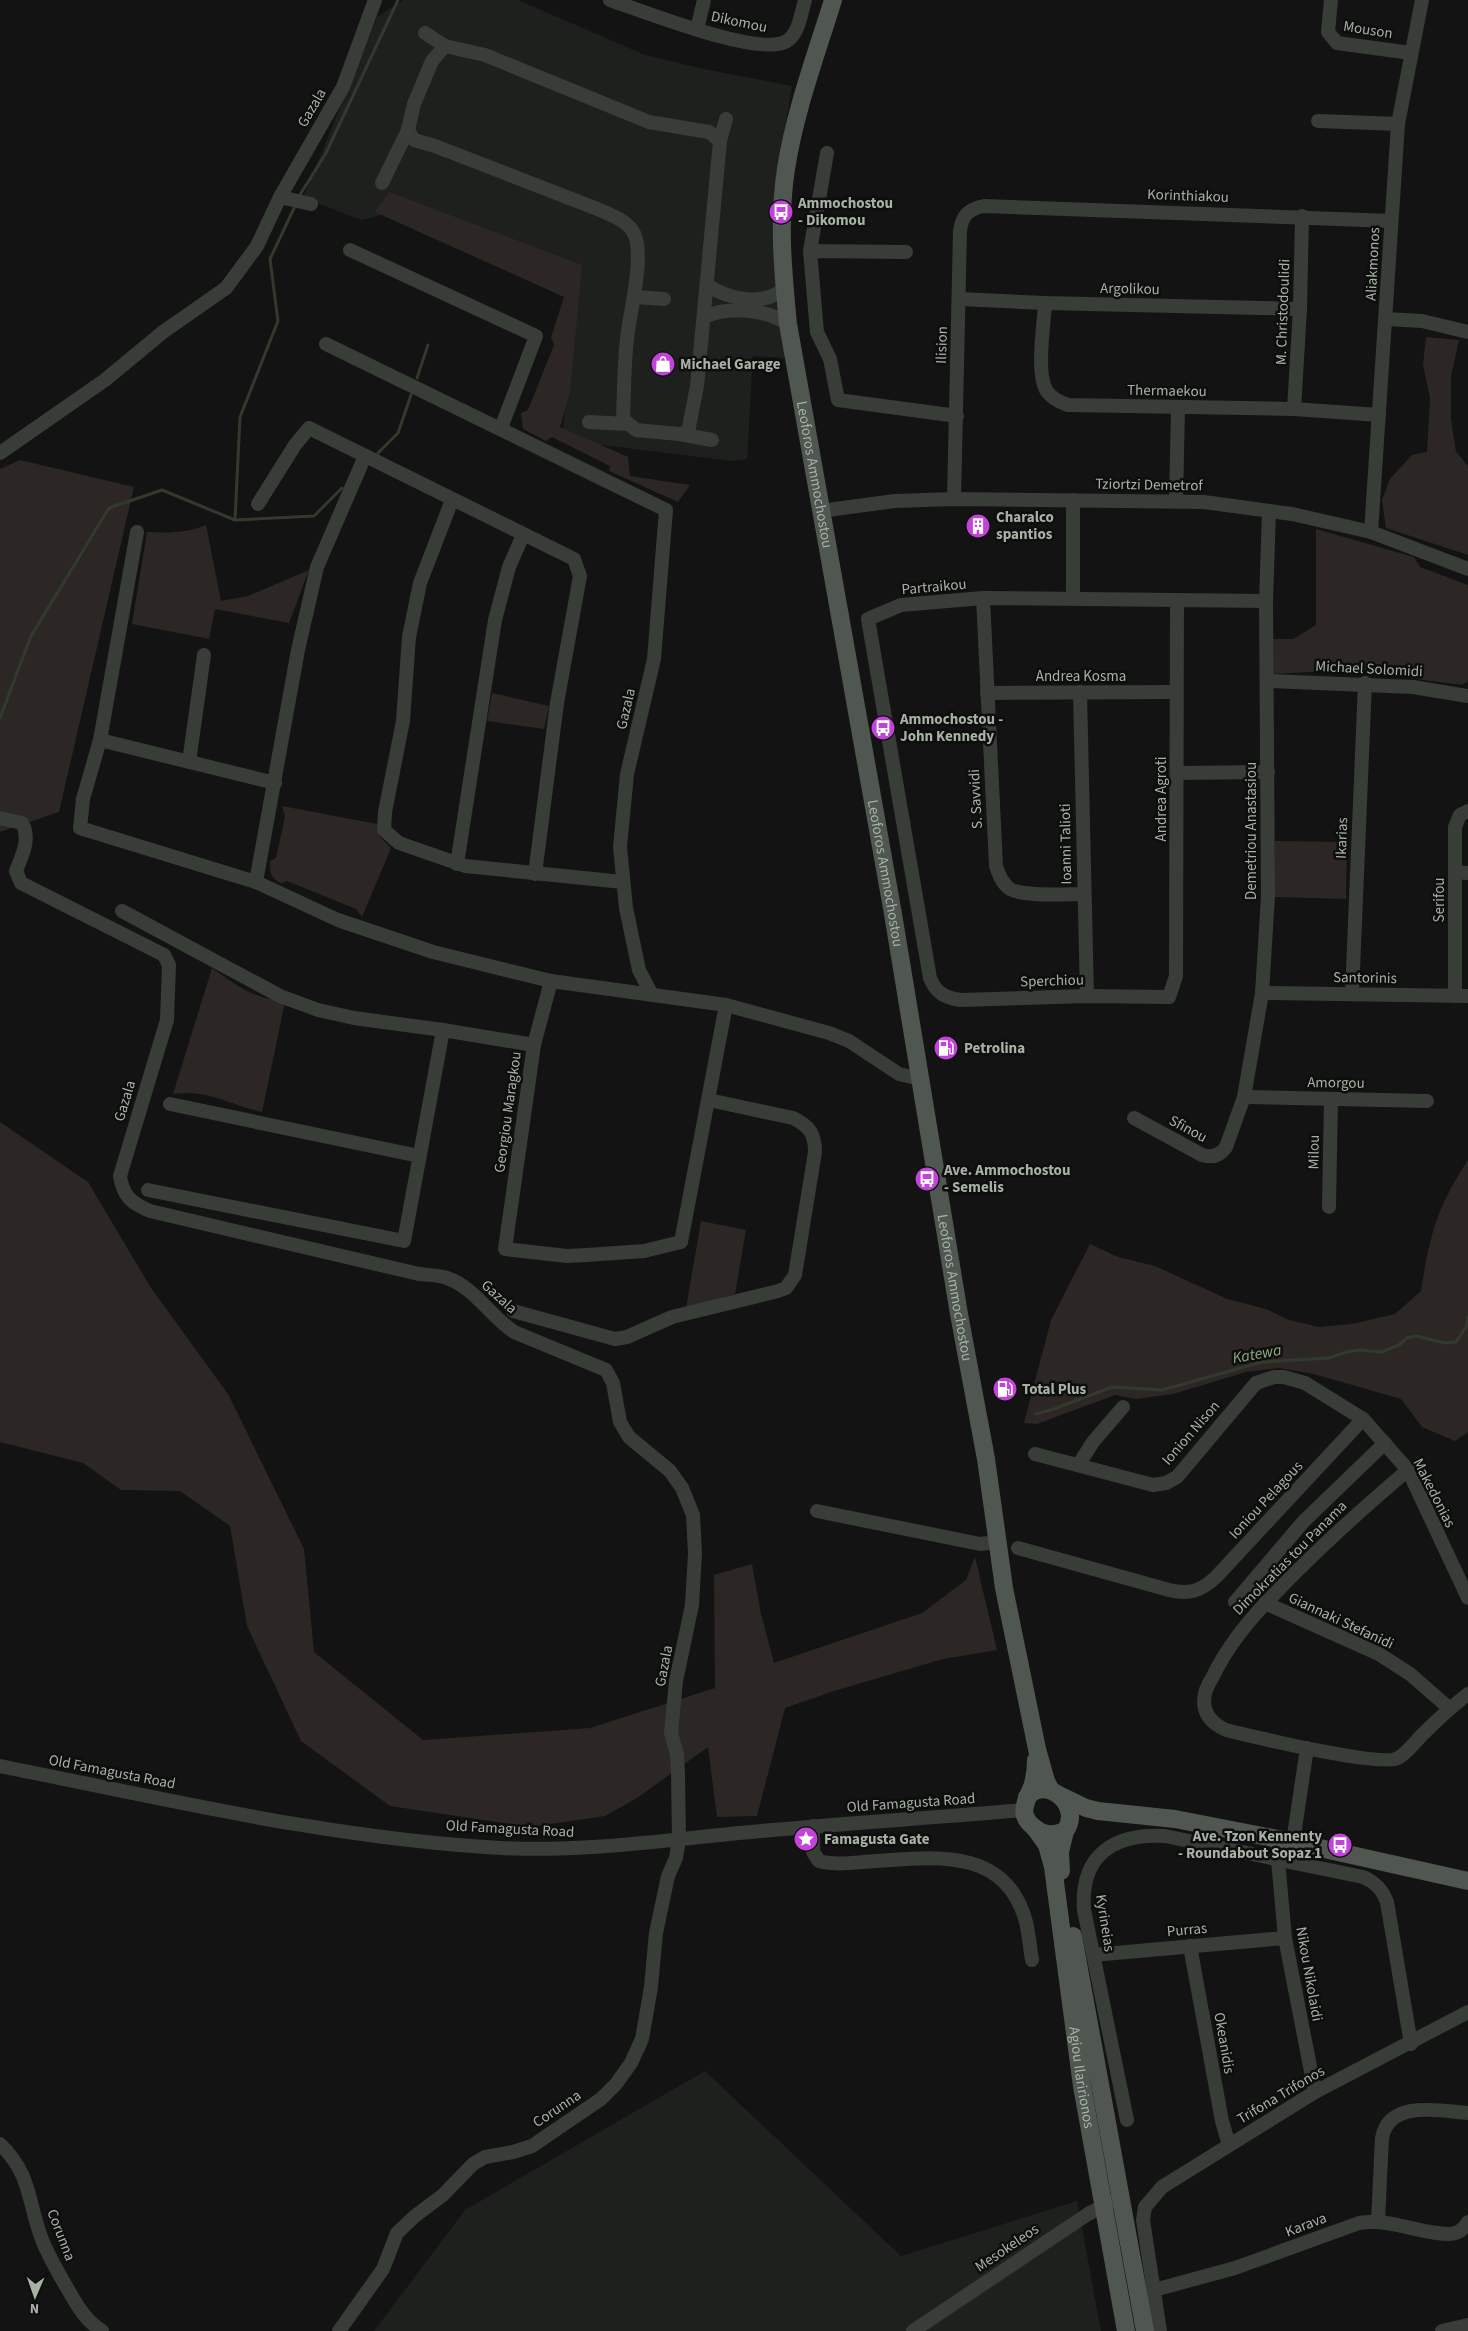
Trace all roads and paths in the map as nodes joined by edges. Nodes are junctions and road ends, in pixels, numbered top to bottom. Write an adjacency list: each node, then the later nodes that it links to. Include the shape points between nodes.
1 (376, 0): 19 (street, Gazala, via 343,87)
2 (610, 0): 8 (street, Dikomou)
3 (704, 0): 8 (street, Dikomou)
4 (805, 0): 8 (street, Dikomou, via 795,34 776,45 752,44)
5 (833, 0): 28 (main road, Leoforos Ammochostou, via 802,100 786,168 782,221)
6 (1331, 0): 11 (street, Mouson, via 1328,32 1337,43)
7 (1422, 0): 11 (street, Aliakmonos)
8 (697, 29)
9 (425, 33): 10 (street)
10 (445, 46): 15 (street, via 432,61 414,104); 16 (street, via 485,55 649,122 710,132)
11 (1411, 53): 14 (street, Aliakmonos)
12 (726, 119): 16 (street)
13 (1318, 121): 14 (street)
14 (1398, 124): 23 (street, Aliakmonos)
15 (408, 130): 18 (street); 29 (street, via 414,140 600,210 624,223 633,230 638,242)
16 (720, 141): 27 (street)
17 (827, 153): 25 (street)
18 (382, 183)
19 (280, 197): 20 (street); 48 (street, Gazala, via 257,246 226,288 163,332 105,380)
20 (312, 204)
21 (984, 206): 22 (street, Korinthiakou); 31 (street, Ilision, via 968,212 961,224)
22 (1302, 216): 23 (street, Korinthiakou); 33 (street, M. Christodoulidi)
23 (1391, 220): 35 (street, Aliakmonos)
24 (350, 250): 45 (street, via 536,336)
25 (810, 251): 26 (street); 42 (street, via 818,332 830,359 838,400)
26 (906, 252)
27 (707, 285): 28 (street, via 726,296 757,299 774,296); 34 (street)
28 (785, 288): 36 (main road, Leoforos Ammochostou)
29 (634, 297): 30 (street); 44 (street, via 627,339 623,419)
30 (664, 299)
31 (960, 299): 32 (street, Argolikou); 42 (street, Ilision)
32 (1045, 303): 33 (street, Argolikou); 39 (street, Thermaekou, via 1042,376 1051,396 1068,405)
33 (1300, 309): 40 (street, M. Christodoulidi)
34 (704, 317): 36 (street, via 720,311 743,311 774,315); 46 (street, via 692,417 688,432)
35 (1386, 319): 37 (street, via 1432,323); 41 (street, Aliakmonos)
36 (788, 324): 55 (main road, Leoforos Ammochostou)
37 (1468, 332)
38 (326, 344): 45 (street)
39 (1178, 408): 40 (street, Thermaekou); 53 (street)
40 (1294, 409): 41 (street, Thermaekou)
41 (1379, 415): 58 (street, Aliakmonos)
42 (957, 416): 50 (street, Ilision)
43 (589, 422): 44 (street)
44 (627, 424): 46 (street, via 636,430)
45 (501, 428): 83 (street, Gazala, via 666,510 654,659 627,774 620,848)
46 (679, 434): 47 (street)
47 (712, 440)
48 (0, 453)
49 (365, 456): 51 (street); 54 (street, via 309,428); 76 (street, via 317,567 299,646)
50 (954, 499): 52 (street, Tziortzi Demetrof); 55 (street, Tziortzi Demetrof, via 895,501)
51 (452, 500): 59 (street); 79 (street, via 420,583 408,637 403,721 384,830 399,843)
52 (1073, 500): 53 (street, Tziortzi Demetrof); 62 (street)
53 (1176, 502): 56 (street, Tziortzi Demetrof, via 1204,502)
54 (258, 504)
55 (820, 511): 97 (main road, Leoforos Ammochostou)
56 (1269, 511): 58 (street, Tziortzi Demetrof); 64 (street, Demetriou Anastasiou)
57 (137, 532): 72 (street)
58 (1371, 532): 60 (street, Tziortzi Demetrof)
59 (523, 535): 79 (street, via 509,567 495,620); 81 (street, via 574,559 580,576 557,703)
60 (1468, 569)
61 (983, 598): 62 (street, Partraikou); 70 (street, S. Savvidi); 87 (street, Partraikou, via 901,605 868,619 930,978)
62 (1073, 598): 63 (street, Partraikou)
63 (1176, 601): 64 (street, Partraikou); 69 (street, Andrea Agroti)
64 (1266, 602): 66 (street, Demetriou Anastasiou)
65 (204, 655): 73 (street)
66 (1268, 681): 67 (street, Michael Solomidi); 74 (street, Demetriou Anastasiou)
67 (1365, 684): 71 (street, Michael Solomidi, via 1413,687); 90 (street, Ikarias)
68 (1080, 692): 69 (street, Andrea Kosma); 70 (street, Andrea Kosma); 84 (street, Ioanni Talioti)
69 (1176, 692): 75 (street, Andrea Agroti)
70 (987, 693): 84 (street, S. Savvidi, via 999,877 1005,885 1020,892)
71 (1468, 696)
72 (100, 740): 73 (street); 82 (street, via 84,799 80,828)
73 (189, 762): 76 (street)
74 (1268, 772): 75 (street); 88 (street, Demetriou Anastasiou, via 1268,896)
75 (1177, 773): 93 (street, Andrea Agroti, via 1176,976)
76 (275, 783): 82 (street)
77 (1468, 812): 80 (street, Serifou, via 1460,815 1456,822)
78 (0, 818): 133 (street, Gazala, via 22,823 26,830 24,849 16,871 21,883 164,955 169,965 167,1020 120,1176 126,1197 134,1205 447,1278 477,1298 514,1332 606,1370 613,1382 620,1422 629,1437 670,1471 682,1488 693,1514 692,1605 676,1681 671,1733 677,1754)
79 (457, 864): 81 (street)
80 (1462, 872): 92 (street, Serifou)
81 (535, 874): 83 (street)
82 (256, 882): 86 (street, via 338,920 433,952)
83 (623, 882): 89 (street, Gazala, via 640,970)
84 (1083, 894): 91 (street, Ioanni Talioti)
85 (122, 911): 95 (street, via 289,999 318,1010)
86 (550, 981): 89 (street); 96 (street, Georgiou Maragkou)
87 (938, 992): 91 (street, Sperchiou, via 961,1000)
88 (1262, 992): 90 (street, Santorinis); 98 (street, Demetriou Anastasiou)
89 (650, 993): 94 (street)
90 (1352, 994): 92 (street, Santorinis)
91 (1087, 996): 93 (street, Sperchiou)
92 (1462, 996)
93 (1169, 997)
94 (726, 1005): 97 (street, via 829,1033 849,1041 899,1074); 100 (street)
95 (443, 1030): 96 (street); 105 (street)
96 (534, 1045): 100 (street, Georgiou Maragkou, via 505,1249 587,1256 644,1251 681,1242)
97 (920, 1079): 117 (main road, Leoforos Ammochostou)
98 (1244, 1097): 99 (street, Amorgou); 104 (street, Demetriou Anastasiou)
99 (1331, 1099): 101 (street, Amorgou); 107 (street, Milou)
100 (708, 1100): 108 (street, via 792,1118 812,1131 814,1152 795,1275 786,1288 672,1318 616,1339)
101 (1427, 1101)
102 (170, 1104): 105 (street)
103 (1134, 1118): 104 (street, Sfinou, via 1202,1155 1214,1156)
104 (1226, 1147)
105 (419, 1156): 106 (street, via 404,1241)
106 (148, 1190)
107 (1329, 1206)
108 (513, 1311)
109 (1249, 1391): 111 (street, Makedonias, via 1256,1382 1284,1377 1305,1383); 114 (street, Ionion Nison, via 1170,1482 1153,1485)
110 (1123, 1406): 114 (street)
111 (1363, 1419): 112 (street, Makedonias); 118 (street, Ioniou Pelagous, via 1216,1578 1198,1591 1169,1590)
112 (1385, 1443): 115 (street, Makedonias); 120 (street, via 1304,1521)
113 (1036, 1454): 114 (street, Ionion Nison)
114 (1079, 1464)
115 (1408, 1470): 119 (street, Makedonias); 121 (street, Dimokratias tou Panama, via 1344,1524)
116 (817, 1512): 117 (street, via 980,1544)
117 (998, 1542): 125 (main road, Leoforos Ammochostou, via 1004,1588)
118 (1018, 1548)
119 (1468, 1598)
120 (1235, 1602)
121 (1265, 1603): 123 (street, Giannaki Stefanidi, via 1379,1654 1410,1674); 124 (street, Dimokratias tou Panama, via 1237,1636 1221,1662 1205,1694 1206,1711 1216,1725 1226,1730)
122 (1468, 1694): 123 (street, Dimokratias tou Panama)
123 (1449, 1708): 124 (street, Dimokratias tou Panama, via 1397,1759 1383,1760)
124 (1307, 1748): 134 (street)
125 (1037, 1749): 127 (main road, Leoforos Ammochostou, via 1046,1781); 128 (main road, Leoforos Ammochostou, via 1035,1776)
126 (0, 1766): 133 (street, Old Famagusta Road, via 302,1826 400,1839 502,1848 588,1849)
127 (1055, 1792): 128 (main road, via 1036,1790); 129 (main road, via 1086,1808); 132 (main road, via 1070,1813)
128 (1025, 1803): 130 (street, Old Famagusta Road); 131 (main road, via 1028,1822)
129 (1110, 1813): 132 (main road, via 1084,1818); 134 (main road, via 1175,1819)
130 (813, 1826): 133 (street, Old Famagusta Road); 140 (street, via 813,1852 819,1862 840,1864 950,1858 976,1864 988,1871 1003,1882 1020,1908 1026,1922)
131 (1035, 1828): 132 (main road, via 1049,1835); 149 (main road, Agiou Ilaririonos, via 1047,1845 1053,1866 1082,2086)
132 (1067, 1829): 148 (main road, Agiou Ilaririonos, via 1060,1852 1063,1885)
133 (679, 1839): 155 (street, Corunna, via 656,1933 642,2039 631,2063 616,2084 580,2114 532,2146 485,2157 473,2164 443,2195 415,2216 397,2233 383,2269)
134 (1293, 1842): 136 (main road)
135 (1278, 1860): 137 (street, Nikou Nikolaidi); 139 (street, Kyrineias, via 1165,1836 1139,1837 1115,1844 1096,1860 1085,1880 1084,1910); 142 (street, Kyrineias, via 1363,1877 1382,1892 1388,1908)
136 (1468, 1881)
137 (1285, 1938): 138 (street, Purras); 143 (street, Nikou Nikolaidi)
138 (1190, 1946): 139 (street, Purras); 147 (street, Okeanidis)
139 (1093, 1955): 145 (street, Kyrineias)
140 (1032, 1960)
141 (1468, 2012): 142 (street, Trifona Trifonos)
142 (1411, 2044): 143 (street, Trifona Trifonos)
143 (1315, 2092): 147 (street, Trifona Trifonos)
144 (1468, 2113): 150 (street, via 1412,2110 1396,2116 1385,2127)
145 (1126, 2120)
146 (0, 2144): 154 (street, Corunna, via 24,2174 43,2241 59,2275 80,2311)
147 (1229, 2145): 152 (street, Trifona Trifonos, via 1162,2187 1144,2212 1144,2235)
148 (1122, 2196): 149 (street, Mesokeleos); 158 (main road, Agiou Ilaririonos)
149 (1105, 2205): 156 (street, Mesokeleos); 157 (main road, Agiou Ilaririonos)
150 (1378, 2221): 151 (street, Karava, via 1449,2234 1461,2231); 152 (street, Karava, via 1346,2227 1235,2268)
151 (1468, 2222)
152 (1154, 2290): 159 (street)
153 (1463, 2328): 160 (street)
154 (102, 2331)
155 (339, 2331)
156 (913, 2331)
157 (1126, 2331)
158 (1145, 2331)
159 (1160, 2331)
160 (1442, 2331)

